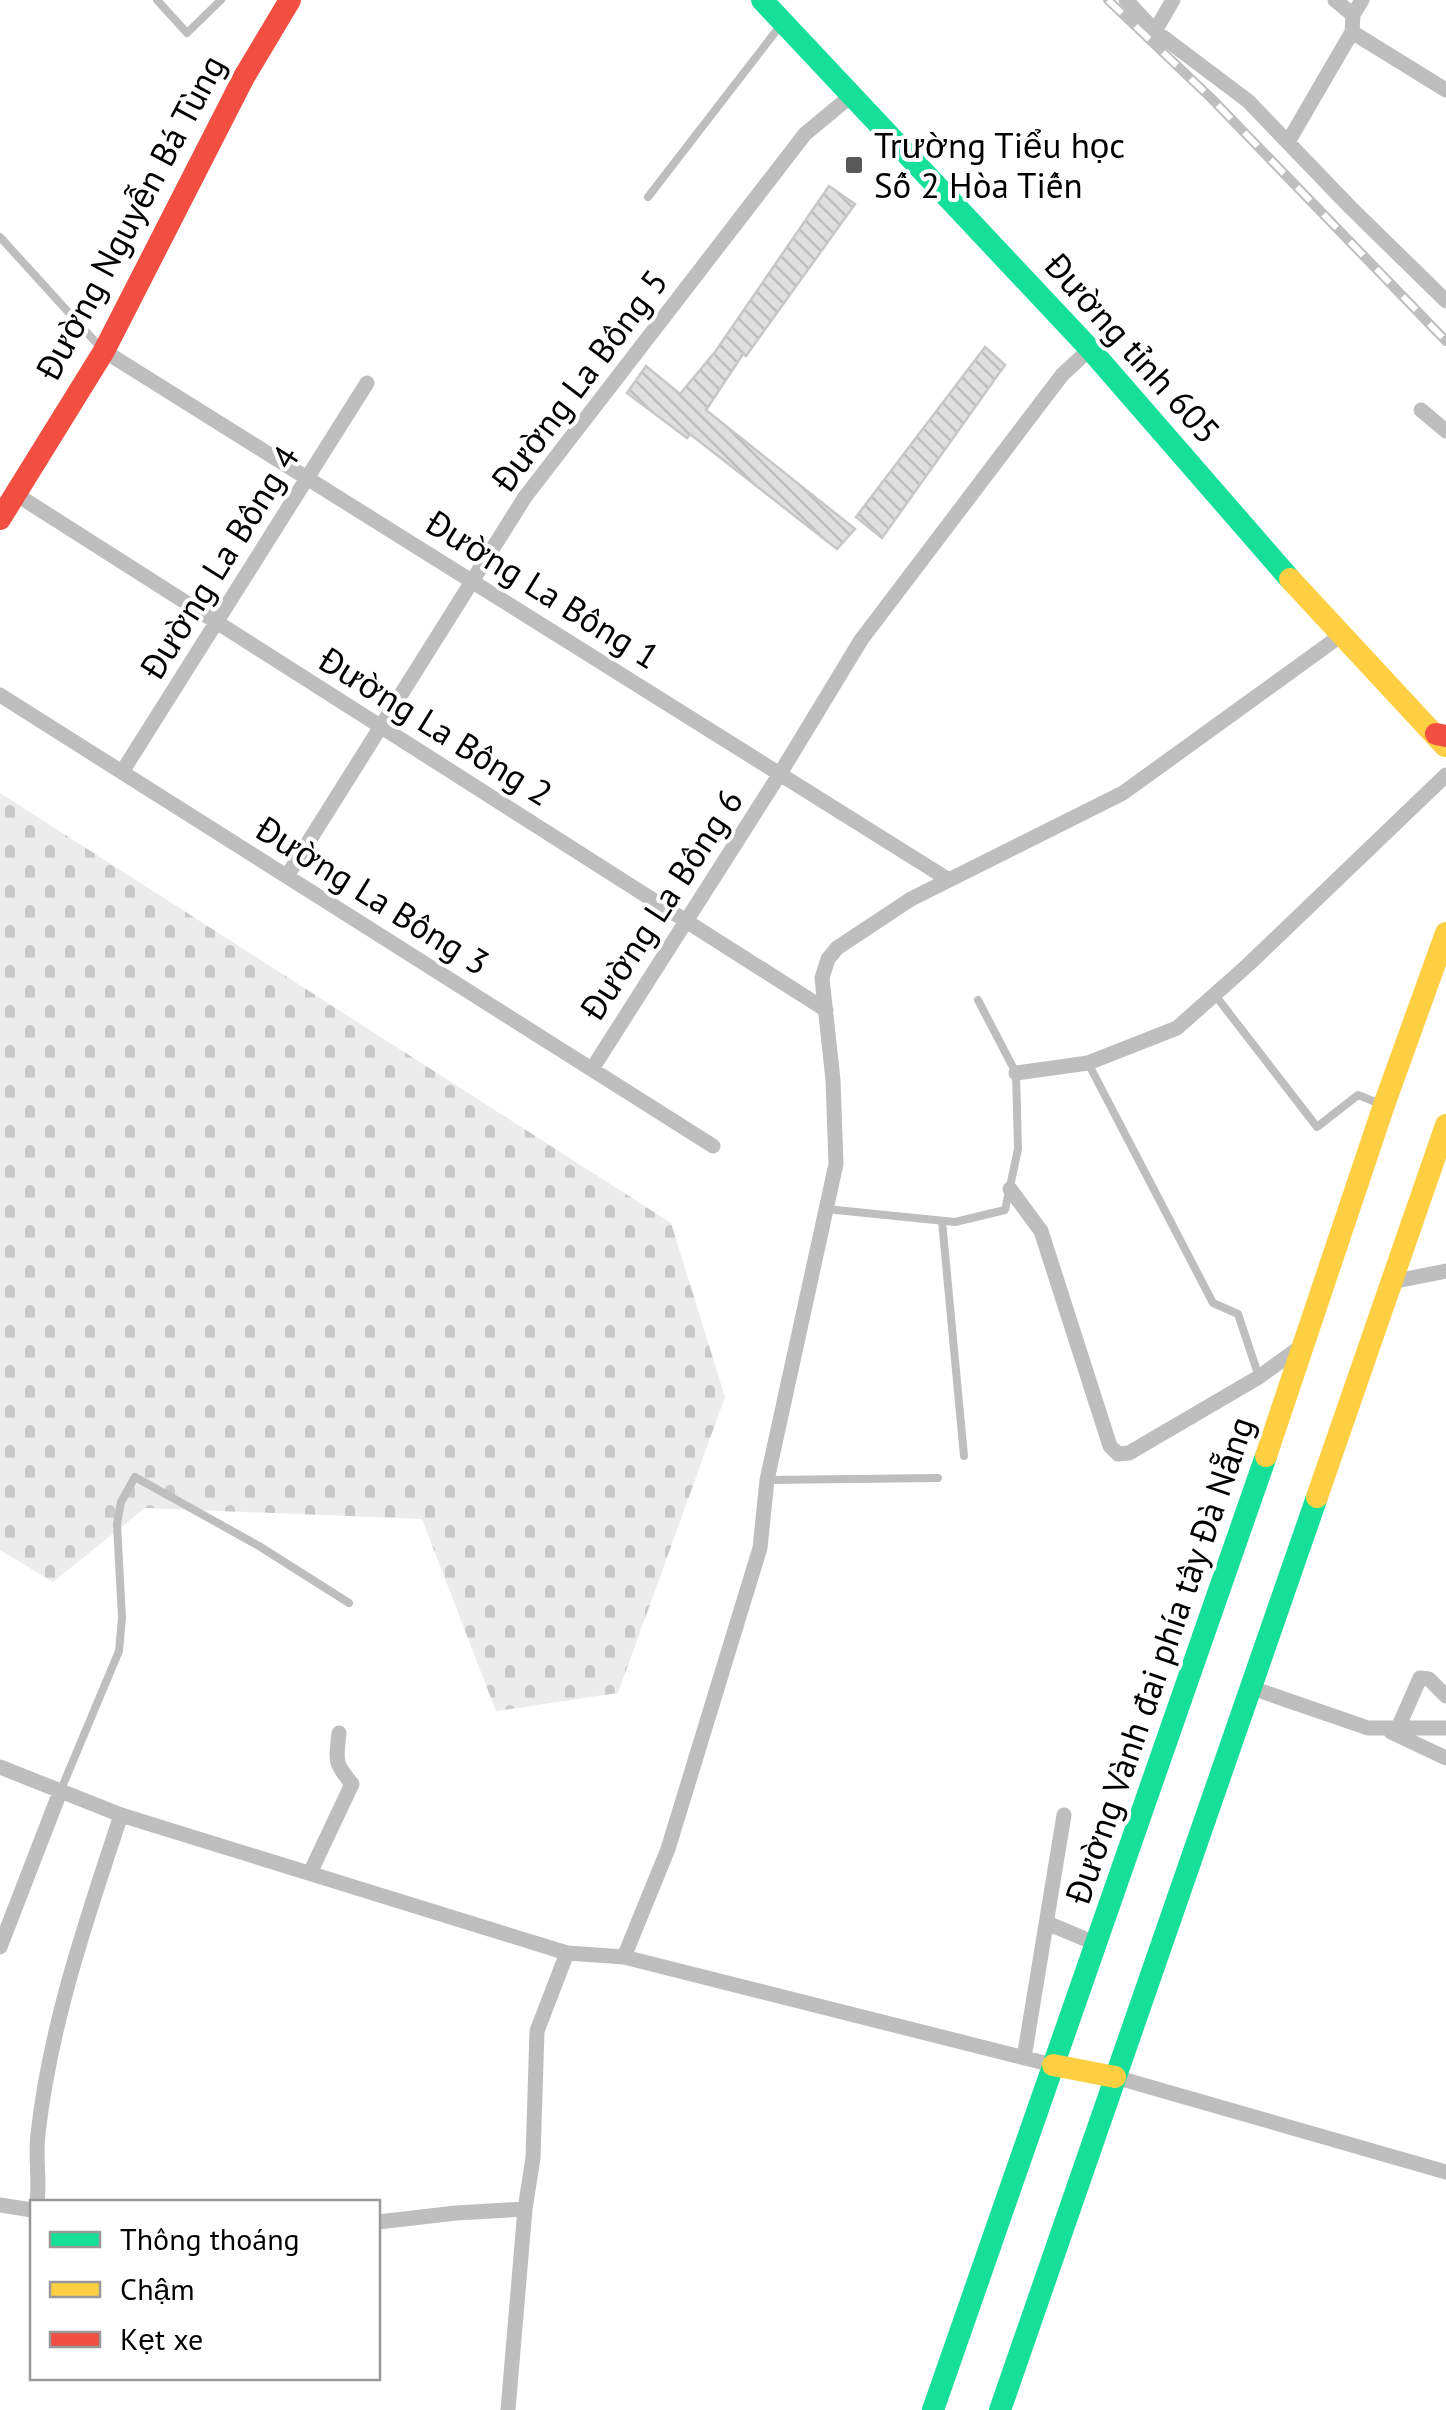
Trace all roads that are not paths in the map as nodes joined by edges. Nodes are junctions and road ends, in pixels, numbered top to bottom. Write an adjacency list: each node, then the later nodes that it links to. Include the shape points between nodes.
1 (157, 0): 2 (lane, via 187,32)
2 (221, 0)
3 (290, 0): 19 (main road, Đường Nguyễn Bá Tùng)
4 (762, 0): 9 (main road, Đường tỉnh 605)
5 (1126, 0): 11 (street)
6 (1173, 0): 11 (street)
7 (1335, 0): 10 (street)
8 (1362, 0): 10 (street)
9 (782, 22): 13 (main road, Đường tỉnh 605); 15 (lane)
10 (1353, 24): 12 (street); 14 (street)
11 (1156, 31): 14 (street, via 1248,101)
12 (1446, 90)
13 (852, 96): 18 (main road, Đường tỉnh 605); 26 (street, Đường La Bông 5, via 805,134 525,497)
14 (1288, 142): 17 (street)
15 (648, 197)
16 (0, 237): 19 (lane)
17 (1446, 301)
18 (1090, 349): 28 (main road, Đường tỉnh 605); 33 (street, Đường La Bông 6, via 1062,375 862,640)
19 (104, 351): 23 (street, Đường La Bông 1); 24 (main road, Đường Nguyễn Bá Tùng)
20 (367, 383): 23 (street, Đường La Bông 4)
21 (1421, 410): 22 (street)
22 (1446, 432)
23 (307, 478): 26 (street, Đường La Bông 1); 27 (street, Đường La Bông 4)
24 (14, 493): 25 (main road, Đường Nguyễn Bá Tùng); 27 (street, Đường La Bông 2)
25 (0, 519)
26 (473, 581): 30 (street, Đường La Bông 5); 33 (street, Đường La Bông 1)
27 (216, 622): 30 (street, Đường La Bông 2); 32 (street, Đường La Bông 4)
28 (1340, 636): 31 (main road, Đường tỉnh 605); 36 (street, via 1123,792)
29 (0, 695): 32 (street, Đường La Bông 3)
30 (382, 728): 35 (street, Đường La Bông 5); 37 (street, Đường La Bông 2)
31 (1443, 739)
32 (122, 772): 35 (street, Đường La Bông 3)
33 (781, 772): 36 (street, Đường La Bông 1); 37 (street, Đường La Bông 6)
34 (1446, 775): 39 (street)
35 (287, 876): 43 (street, Đường La Bông 3)
36 (949, 880): 41 (street, via 832,953 822,978)
37 (686, 921): 41 (street, Đường La Bông 2); 43 (street, Đường La Bông 6)
38 (1446, 932): 45 (main road, Đường Vành đai phía tây Đà Nẵng)
39 (1215, 995): 42 (street, via 1177,1028); 45 (lane, via 1316,1127 1358,1095)
40 (978, 1000): 44 (lane)
41 (826, 1010): 49 (street, via 836,1164)
42 (1088, 1063): 44 (street); 54 (lane, via 1213,1303 1238,1314)
43 (592, 1069): 47 (street, Đường La Bông 3)
44 (1016, 1073): 48 (lane, via 1018,1149)
45 (1384, 1105): 53 (main road, Đường Vành đai phía tây Đà Nẵng)
46 (1446, 1124): 52 (main road)
47 (714, 1146)
48 (1010, 1189): 50 (lane, via 1006,1210); 54 (street, via 1042,1231 1114,1451 1129,1453)
49 (826, 1209): 50 (lane); 57 (street)
50 (942, 1221): 55 (lane)
51 (1446, 1271): 52 (street)
52 (1391, 1282): 59 (main road)
53 (1306, 1343): 54 (street); 71 (main road, Đường Vành đai phía tây Đà Nẵng)
54 (1259, 1377)
55 (964, 1456)
56 (938, 1478): 57 (lane)
57 (767, 1480): 74 (street, via 760,1548 668,1849)
58 (349, 1603): 66 (lane, via 135,1477 117,1524 118,1650)
59 (1252, 1688): 61 (street, via 1368,1728); 77 (main road)
60 (1446, 1696): 61 (street, via 1420,1678)
61 (1391, 1728): 62 (street); 64 (street)
62 (1446, 1728)
63 (338, 1733): 69 (street, via 338,1771 352,1784)
64 (1446, 1758)
65 (0, 1768): 66 (street)
66 (60, 1792): 67 (street); 72 (street)
67 (121, 1815): 69 (street); 79 (street, via 54,2044 38,2137)
68 (1064, 1815): 70 (street)
69 (310, 1873): 73 (street)
70 (1047, 1923): 71 (street); 75 (street)
71 (1096, 1944): 76 (main road, Đường Vành đai phía tây Đà Nẵng)
72 (0, 1947)
73 (568, 1953): 74 (street); 81 (street, via 537,2031)
74 (624, 1957): 75 (street)
75 (1024, 2058): 76 (street)
76 (1053, 2065): 77 (main road); 85 (main road, Đường Vành đai phía tây Đà Nẵng)
77 (1114, 2078): 78 (street); 86 (main road)
78 (1446, 2172)
79 (38, 2200)
80 (0, 2205): 82 (street)
81 (525, 2209): 83 (street); 84 (street)
82 (30, 2210)
83 (380, 2222)
84 (508, 2410)
85 (933, 2410)
86 (1000, 2410)

